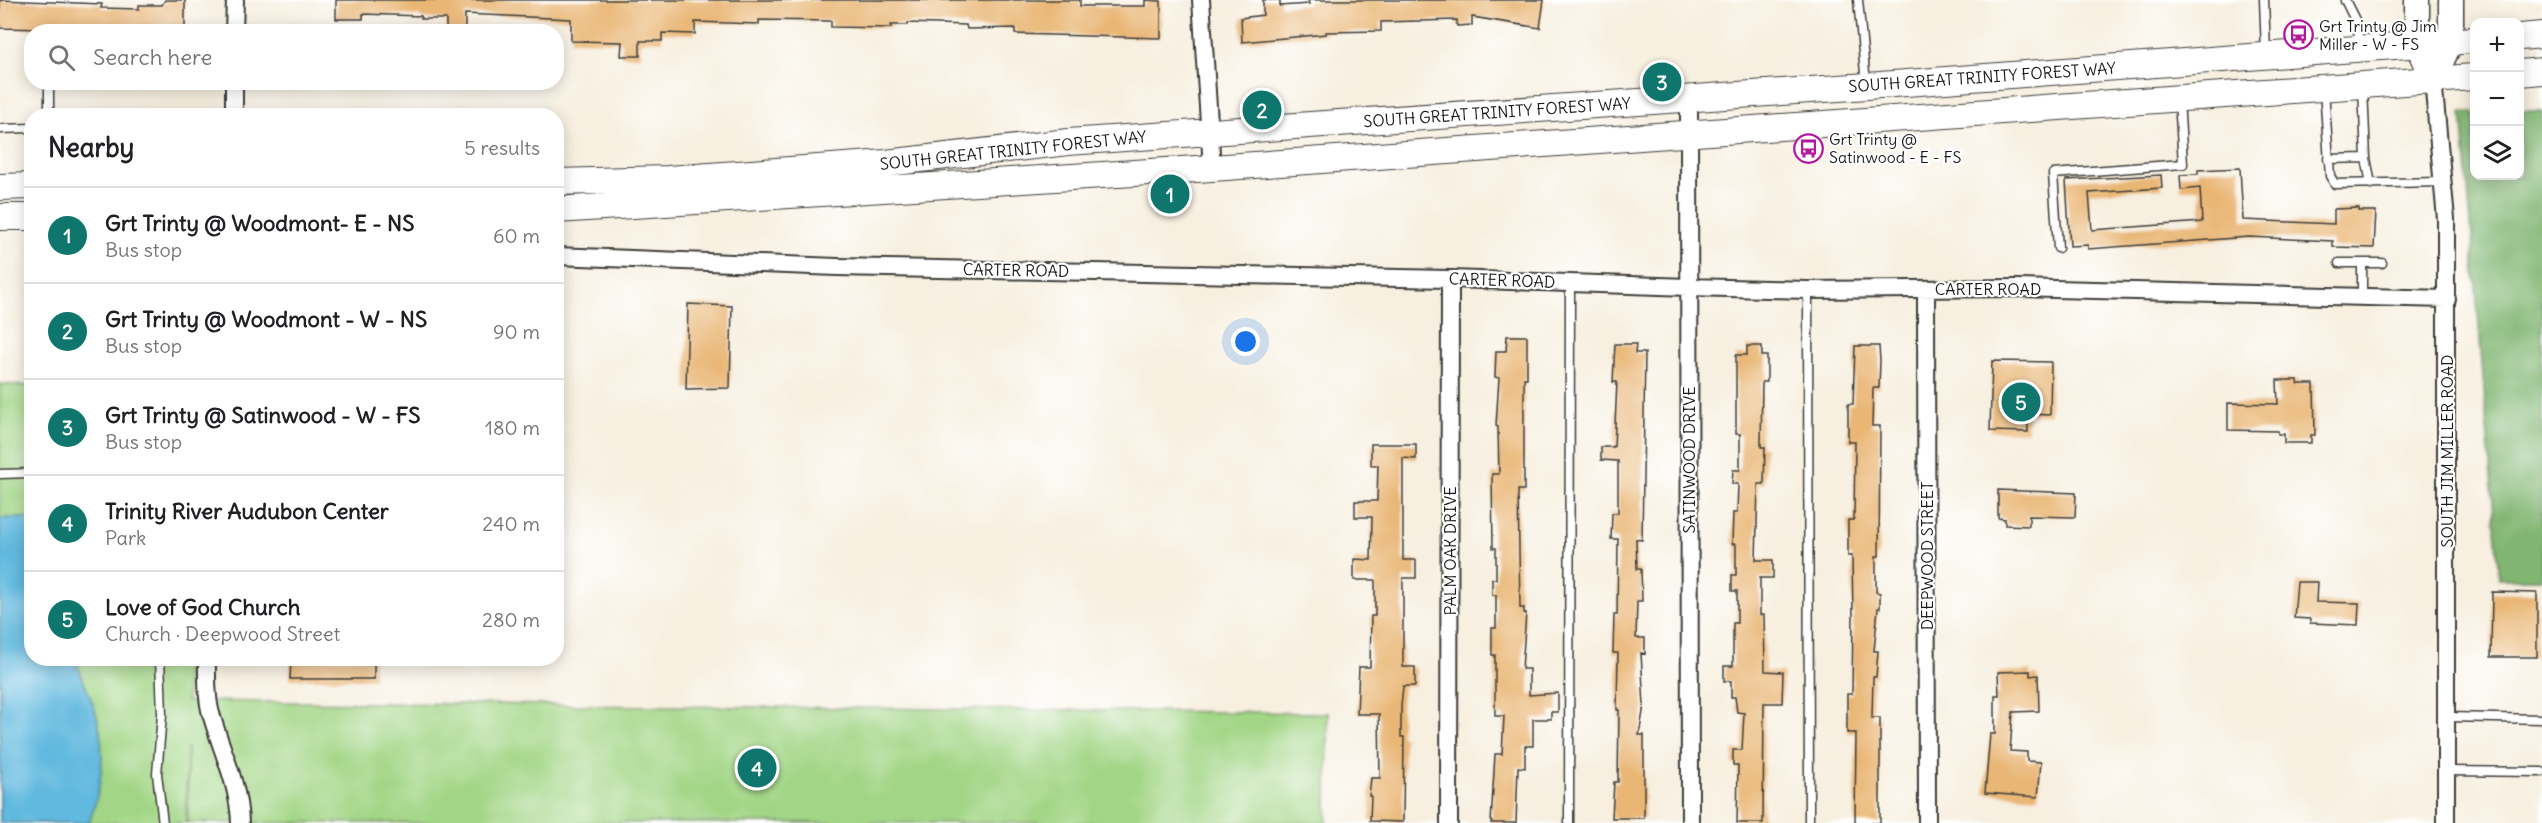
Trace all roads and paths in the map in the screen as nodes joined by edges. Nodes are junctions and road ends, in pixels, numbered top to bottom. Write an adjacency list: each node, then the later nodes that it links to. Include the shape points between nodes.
1 (235, 0): 8 (street)
2 (1202, 0): 30 (street)
3 (1858, 0): 20 (lane)
4 (2265, 0): 14 (lane)
5 (2345, 0): 13 (lane, via 2356,22)
6 (2417, 0): 12 (main road)
7 (2451, 0): 11 (main road)
8 (234, 24)
9 (2542, 35): 10 (main road)
10 (2524, 37)
11 (2463, 40): 12 (main road, SOUTH GREAT TRINITY FOREST WAY); 18 (main road)
12 (2417, 44): 13 (main road, SOUTH GREAT TRINITY FOREST WAY); 18 (main road)
13 (2361, 48): 14 (main road, SOUTH GREAT TRINITY FOREST WAY)
14 (2266, 56): 20 (main road, SOUTH GREAT TRINITY FOREST WAY)
15 (2542, 71): 16 (main road)
16 (2524, 73)
17 (2470, 76): 18 (main road, SOUTH GREAT TRINITY FOREST WAY)
18 (2433, 80): 19 (main road, SOUTH GREAT TRINITY FOREST WAY); 36 (street, SOUTH JIM MILLER ROAD)
19 (2362, 84): 21 (main road, SOUTH GREAT TRINITY FOREST WAY); 32 (lane)
20 (1867, 86): 25 (main road, SOUTH GREAT TRINITY FOREST WAY)
21 (2324, 87): 24 (main road, SOUTH GREAT TRINITY FOREST WAY); 33 (lane)
22 (49, 90): 26 (lane)
23 (234, 90): 27 (street)
24 (2179, 97): 31 (main road, SOUTH GREAT TRINITY FOREST WAY); 43 (lane, via 2183,164 2053,174)
25 (1689, 98): 30 (main road, SOUTH GREAT TRINITY FOREST WAY); 31 (street, SATINWOOD DRIVE)
26 (49, 108)
27 (234, 108)
28 (24, 128): 29 (lane)
29 (0, 129)
30 (1210, 133): 34 (street); 35 (main road, SOUTH GREAT TRINITY FOREST WAY, via 1068,142 875,164 668,179)
31 (1689, 133): 34 (main road, SOUTH GREAT TRINITY FOREST WAY); 50 (street, SATINWOOD DRIVE)
32 (2366, 158): 33 (lane); 37 (lane)
33 (2328, 159): 37 (lane, via 2335,184)
34 (1212, 168): 40 (main road, SOUTH GREAT TRINITY FOREST WAY)
35 (564, 182)
36 (2444, 182): 37 (lane); 54 (street, SOUTH JIM MILLER ROAD)
37 (2371, 184)
38 (24, 186): 39 (main road)
39 (0, 187)
40 (564, 209)
41 (0, 217): 42 (main road)
42 (24, 217)
43 (2058, 248)
44 (564, 256): 48 (street, CARTER ROAD, via 837,267)
45 (2339, 264): 46 (lane)
46 (2362, 264): 47 (lane); 53 (lane)
47 (2382, 264)
48 (1450, 279): 49 (street, CARTER ROAD); 65 (street, PALM OAK DRIVE)
49 (1570, 283): 50 (street, CARTER ROAD); 66 (lane)
50 (1689, 287): 52 (street, CARTER ROAD); 67 (street, SATINWOOD DRIVE)
51 (1926, 289): 52 (street, CARTER ROAD); 53 (street, CARTER ROAD); 69 (street, DEEPWOOD STREET)
52 (1808, 290): 68 (lane)
53 (2362, 297): 54 (street, CARTER ROAD)
54 (2447, 299): 59 (street, SOUTH JIM MILLER ROAD)
55 (24, 473): 56 (lane)
56 (0, 474)
57 (160, 666): 63 (lane, via 162,715 157,774)
58 (207, 666): 64 (street, via 210,710 234,782)
59 (2447, 717): 60 (lane); 61 (street, SOUTH JIM MILLER ROAD)
60 (2542, 719)
61 (2446, 771): 62 (lane); 70 (street, SOUTH JIM MILLER ROAD)
62 (2542, 772)
63 (163, 823)
64 (240, 823)
65 (1449, 823)
66 (1569, 823)
67 (1690, 823)
68 (1809, 823)
69 (1927, 823)
70 (2446, 823)

